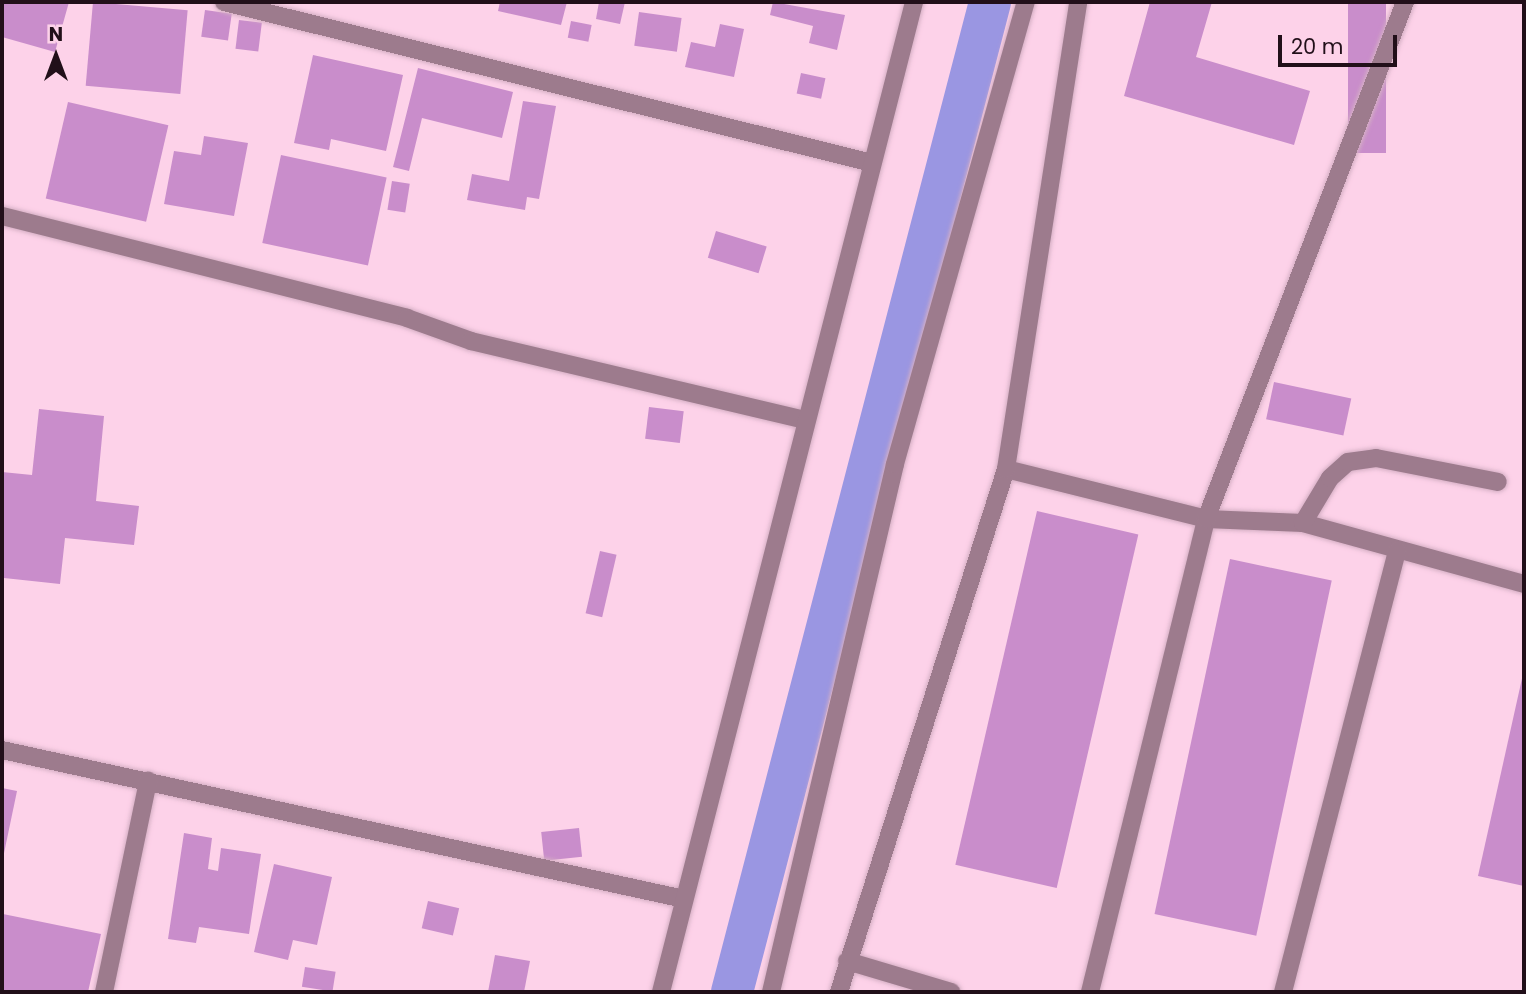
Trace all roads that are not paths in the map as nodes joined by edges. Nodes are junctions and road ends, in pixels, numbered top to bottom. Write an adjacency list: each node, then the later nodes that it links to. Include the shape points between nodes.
1 (224, 2): 6 (street)
2 (914, 2): 6 (street)
3 (1026, 2): 21 (street, via 895,464)
4 (1078, 2): 9 (street)
5 (1405, 2): 11 (street)
6 (872, 163): 8 (street)
7 (2, 216): 8 (street, via 407,318 471,341)
8 (805, 420): 17 (street)
9 (1006, 469): 11 (street); 18 (street)
10 (1498, 482): 12 (street, via 1376,458 1348,462 1330,478)
11 (1206, 519): 12 (street); 24 (street)
12 (1303, 523): 13 (street)
13 (1396, 550): 14 (street); 25 (street)
14 (1524, 584)
15 (2, 750): 16 (street)
16 (148, 781): 17 (street); 19 (street)
17 (684, 898): 20 (street)
18 (846, 961): 22 (street); 23 (street)
19 (104, 992)
20 (661, 992)
21 (771, 992)
22 (839, 992)
23 (951, 992)
24 (1090, 992)
25 (1283, 992)

